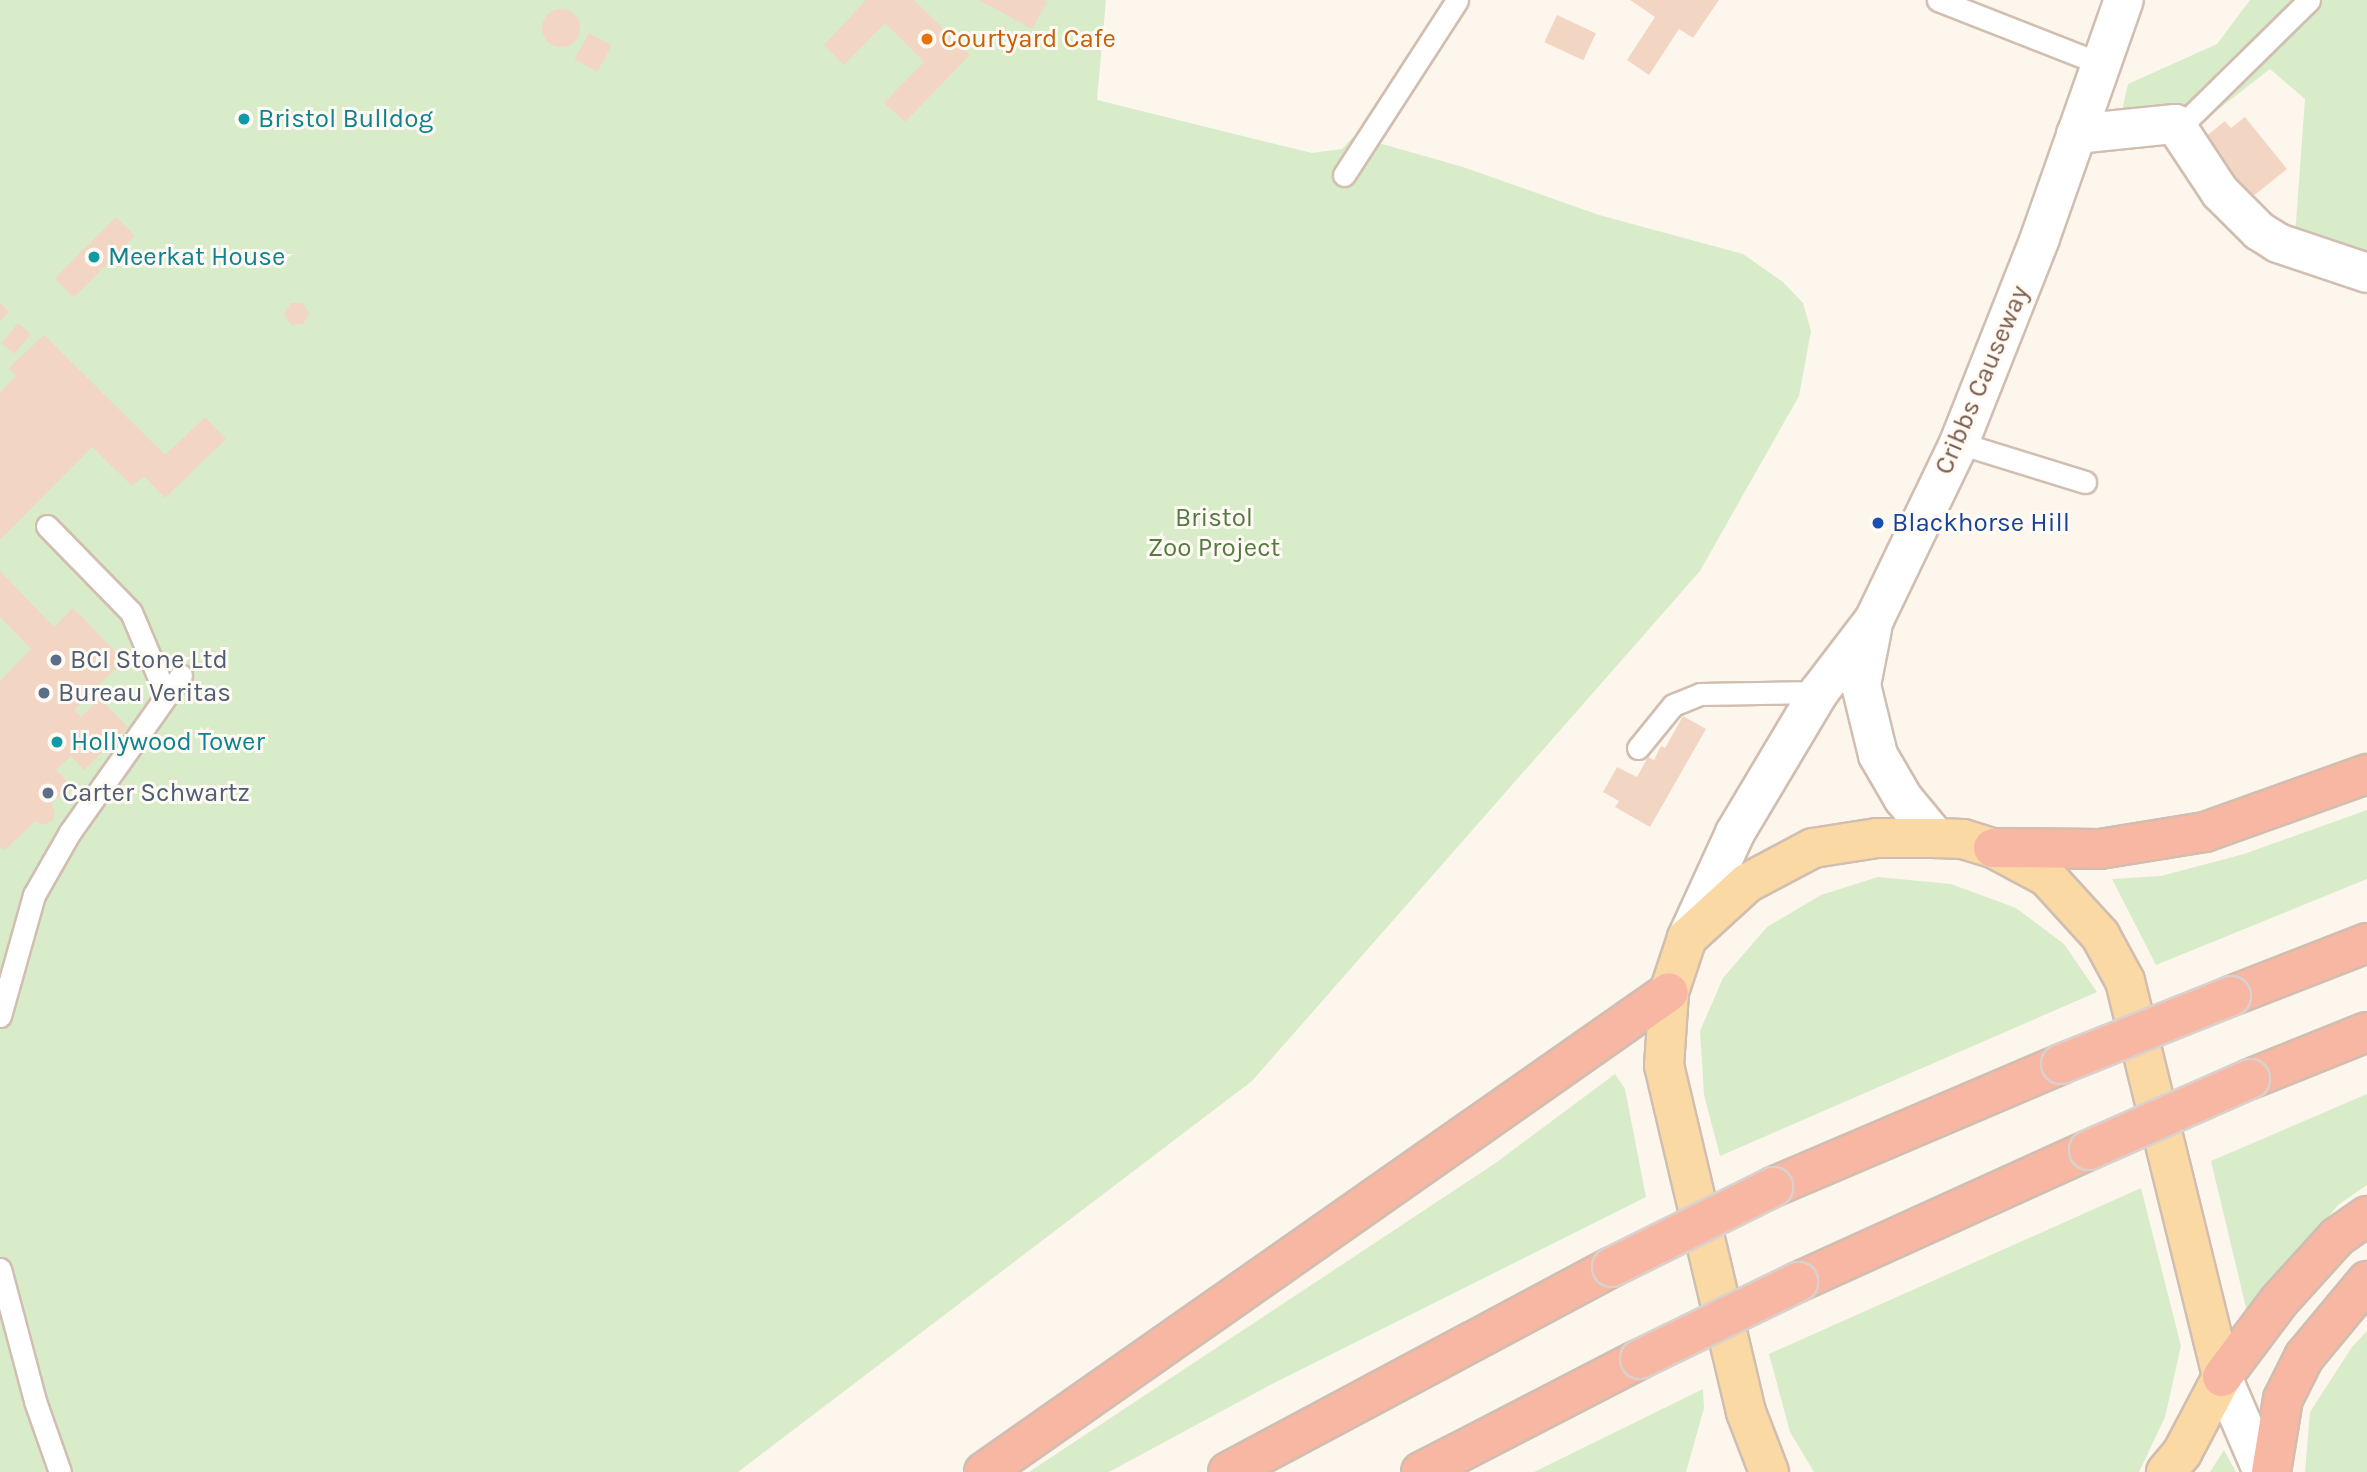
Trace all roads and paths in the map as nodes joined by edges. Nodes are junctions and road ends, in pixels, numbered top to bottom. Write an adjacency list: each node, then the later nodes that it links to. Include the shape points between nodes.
1 (1457, 0): 8 (lane)
2 (1938, 0): 5 (lane)
3 (2124, 0): 5 (main road)
4 (2309, 0): 6 (lane, via 2187,120)
5 (2099, 63): 7 (main road)
6 (2175, 124): 7 (main road); 9 (main road, via 2220,192 2259,231 2278,243)
7 (2076, 134): 10 (main road, Cribbs Causeway)
8 (1345, 175)
9 (2367, 274)
10 (1959, 443): 11 (lane); 13 (main road, Cribbs Causeway)
11 (2085, 482)
12 (47, 526): 16 (lane, via 131,612)
13 (1874, 620): 15 (main road, Cribbs Causeway); 19 (main road, Cribbs Causeway, via 1861,685 1870,727 1888,774)
14 (181, 675): 16 (lane)
15 (1819, 692): 17 (lane, via 1700,694 1674,705); 21 (main road, Cribbs Causeway, via 1735,833)
16 (166, 695): 24 (lane, via 70,832 34,895)
17 (1638, 748)
18 (2367, 774): 20 (highway, via 2205,832 2099,849)
19 (1936, 838): 20 (main road, via 1963,839); 21 (main road, via 1877,838 1813,848 1747,883)
20 (1993, 848): 29 (main road, via 2047,877 2073,901 2100,935 2125,981)
21 (1687, 938): 23 (main road)
22 (2367, 943): 33 (highway, bridge, via 2062,1064 1773,1187 1612,1267)
23 (1669, 992): 32 (highway); 35 (main road, via 1664,1066 1746,1412)
24 (0, 1016)
25 (2367, 1032): 34 (highway, bridge, via 2250,1079 1798,1282)
26 (2367, 1216): 29 (highway, via 2337,1237 2279,1301)
27 (0, 1269): 31 (lane, via 35,1401)
28 (2367, 1281): 37 (highway, via 2298,1367 2283,1399)
29 (2222, 1377): 30 (main road); 36 (main road)
30 (2173, 1466)
31 (60, 1472)
32 (984, 1472)
33 (1228, 1472)
34 (1421, 1472)
35 (1769, 1472)
36 (2263, 1472)
37 (2271, 1472)

